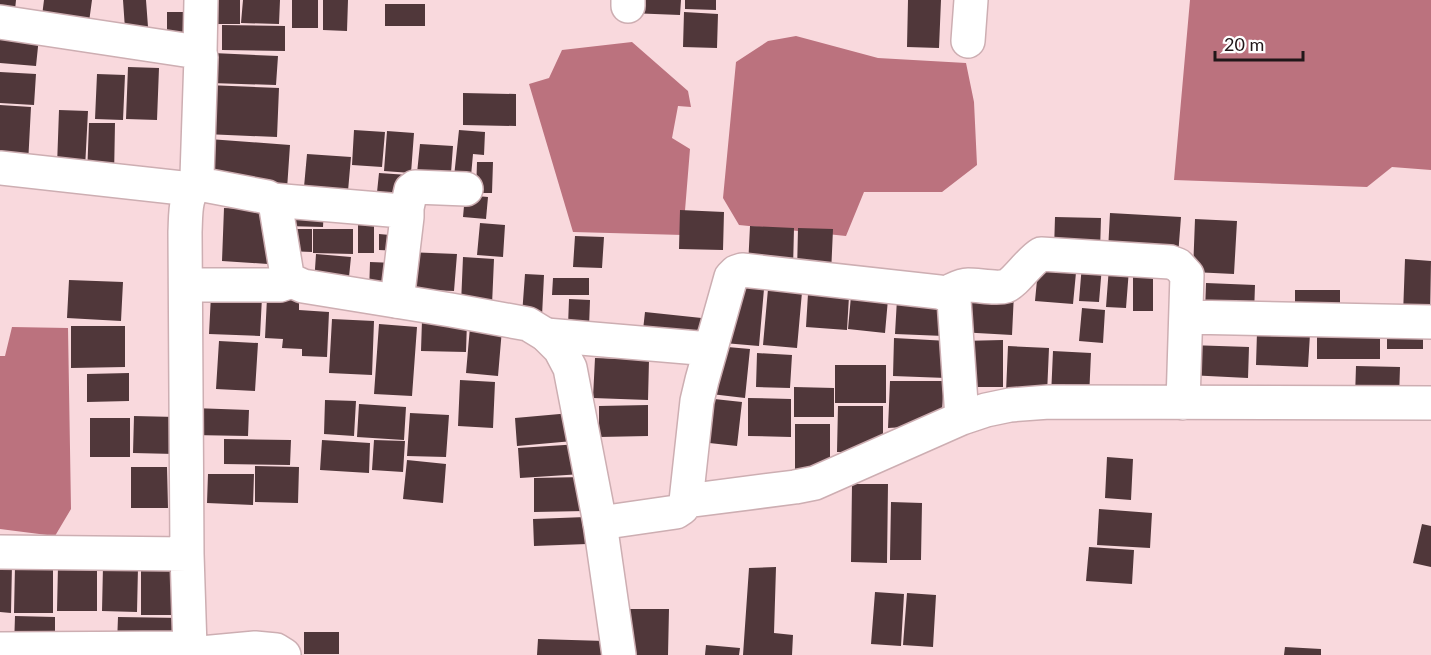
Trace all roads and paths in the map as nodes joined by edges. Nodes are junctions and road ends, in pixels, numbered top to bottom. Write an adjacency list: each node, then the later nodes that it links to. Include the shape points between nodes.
1 (201, 0): 5 (street)
2 (971, 0): 4 (street)
3 (0, 22): 5 (street)
4 (968, 41)
5 (200, 53): 7 (street)
6 (0, 168): 7 (street)
7 (195, 184): 9 (street); 12 (street, via 188,201 185,232)
8 (466, 189): 10 (street, via 415,187)
9 (272, 200): 10 (street, via 402,211); 11 (street, via 287,275)
10 (406, 208): 14 (street)
11 (292, 281): 12 (street, via 280,285); 14 (street)
12 (186, 285): 25 (street)
13 (946, 293): 15 (street, via 967,285 1008,285 1041,254 1170,262 1187,275); 18 (street, via 742,270 731,277); 21 (street, via 954,300)
14 (397, 301): 17 (street, via 528,324)
15 (1186, 316): 16 (street); 19 (street)
16 (1431, 322)
17 (546, 334): 18 (street); 23 (street, via 570,368)
18 (710, 349): 22 (street, via 697,401)
19 (1183, 403): 20 (street); 21 (street, via 1049,402 1010,405)
20 (1431, 403)
21 (962, 418): 22 (street, via 815,483)
22 (686, 501): 23 (street, via 676,512)
23 (600, 523): 29 (street)
24 (0, 552): 25 (street)
25 (187, 554): 27 (street)
26 (0, 650): 27 (street)
27 (198, 652): 28 (street, via 255,648)
28 (284, 655)
29 (619, 655)

